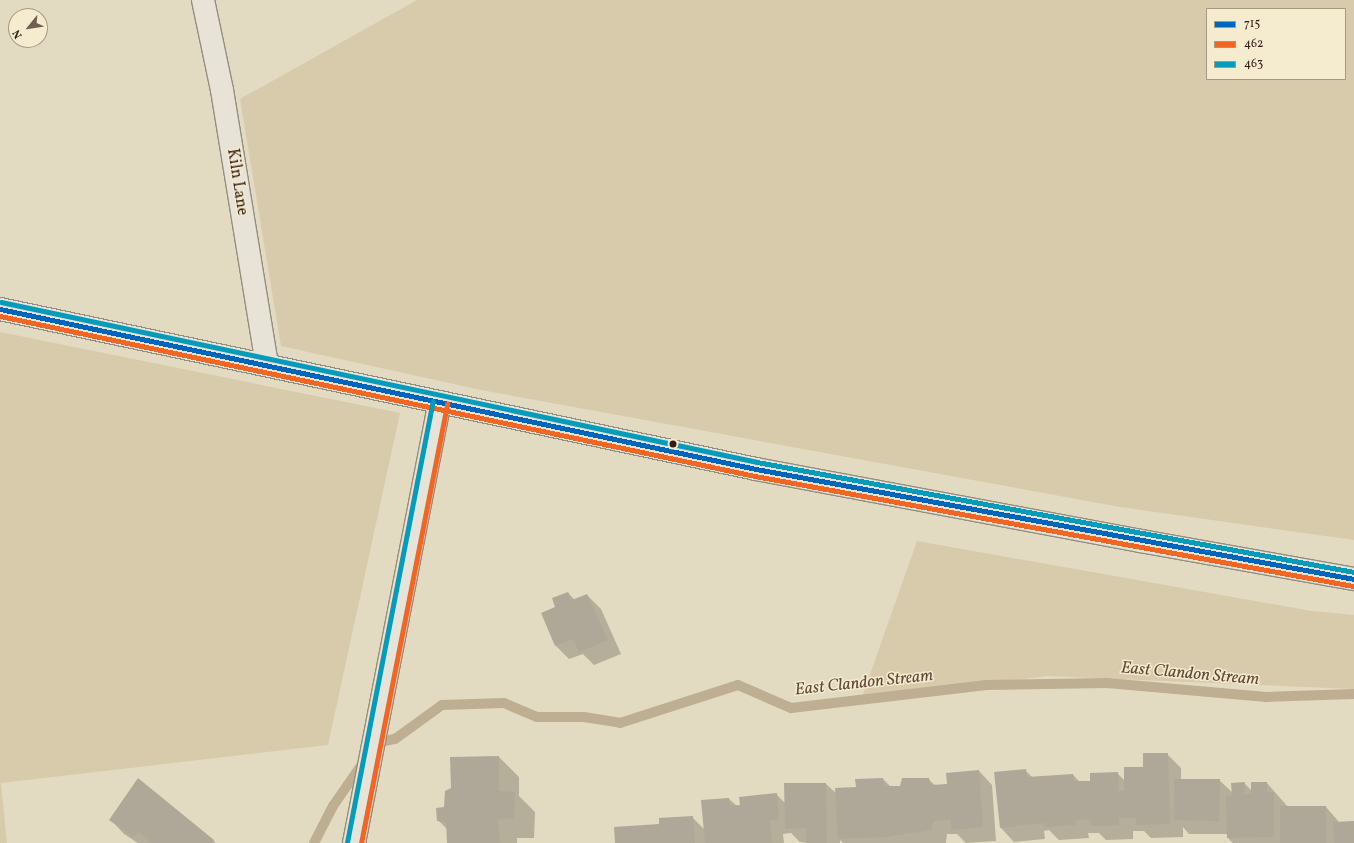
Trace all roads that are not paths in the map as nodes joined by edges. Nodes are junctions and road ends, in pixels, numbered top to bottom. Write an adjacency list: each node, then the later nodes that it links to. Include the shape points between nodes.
1 (203, 0): 3 (main road, Kiln Lane, via 222,90)
2 (0, 308): 3 (main road)
3 (267, 365): 4 (main road)
4 (440, 402): 5 (main road, via 756,469); 6 (main road)
5 (1354, 579)
6 (354, 843)

